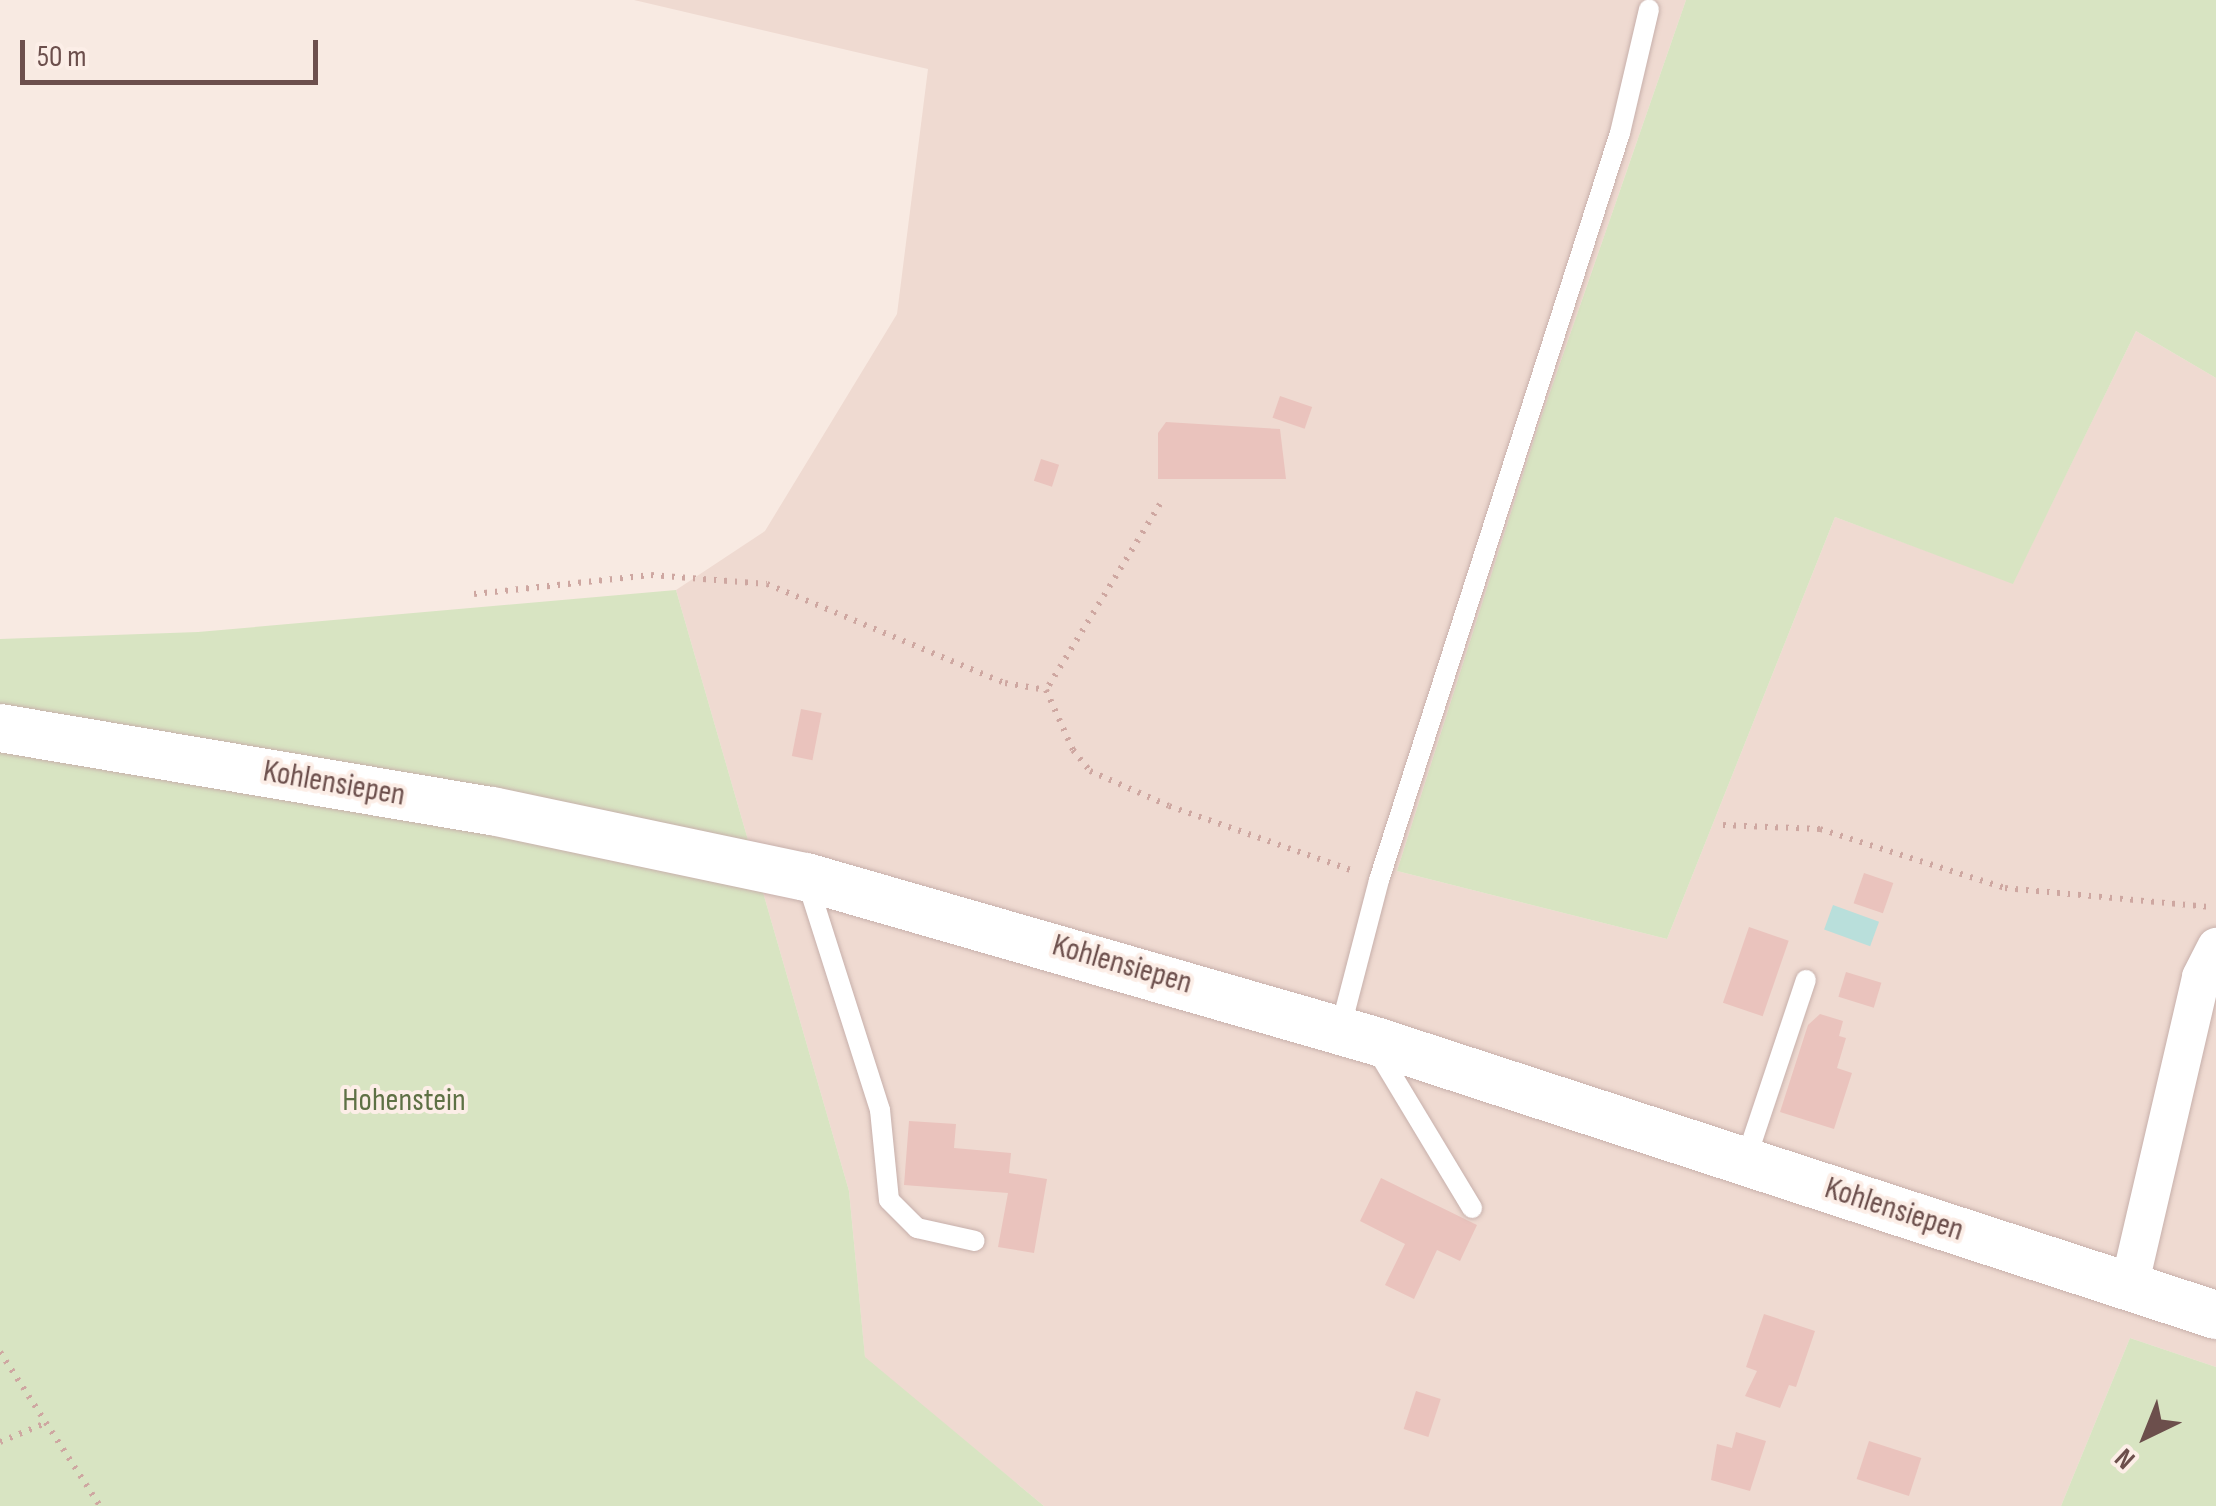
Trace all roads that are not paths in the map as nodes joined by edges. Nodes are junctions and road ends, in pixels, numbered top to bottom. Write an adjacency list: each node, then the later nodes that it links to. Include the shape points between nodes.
1 (1649, 8): 6 (lane, via 1620,134 1378,880)
2 (0, 728): 3 (street, Kohlensiepen, via 492,811)
3 (806, 876): 6 (street, Kohlensiepen); 9 (lane, via 880,1110 889,1200 917,1228)
4 (2216, 947): 10 (street, via 2201,977)
5 (1806, 980): 7 (lane)
6 (1356, 1035): 7 (street, Kohlensiepen); 8 (lane)
7 (1745, 1162): 10 (street, Kohlensiepen)
8 (1472, 1208)
9 (975, 1241)
10 (2129, 1287): 11 (street, Kohlensiepen)
11 (2216, 1316)

